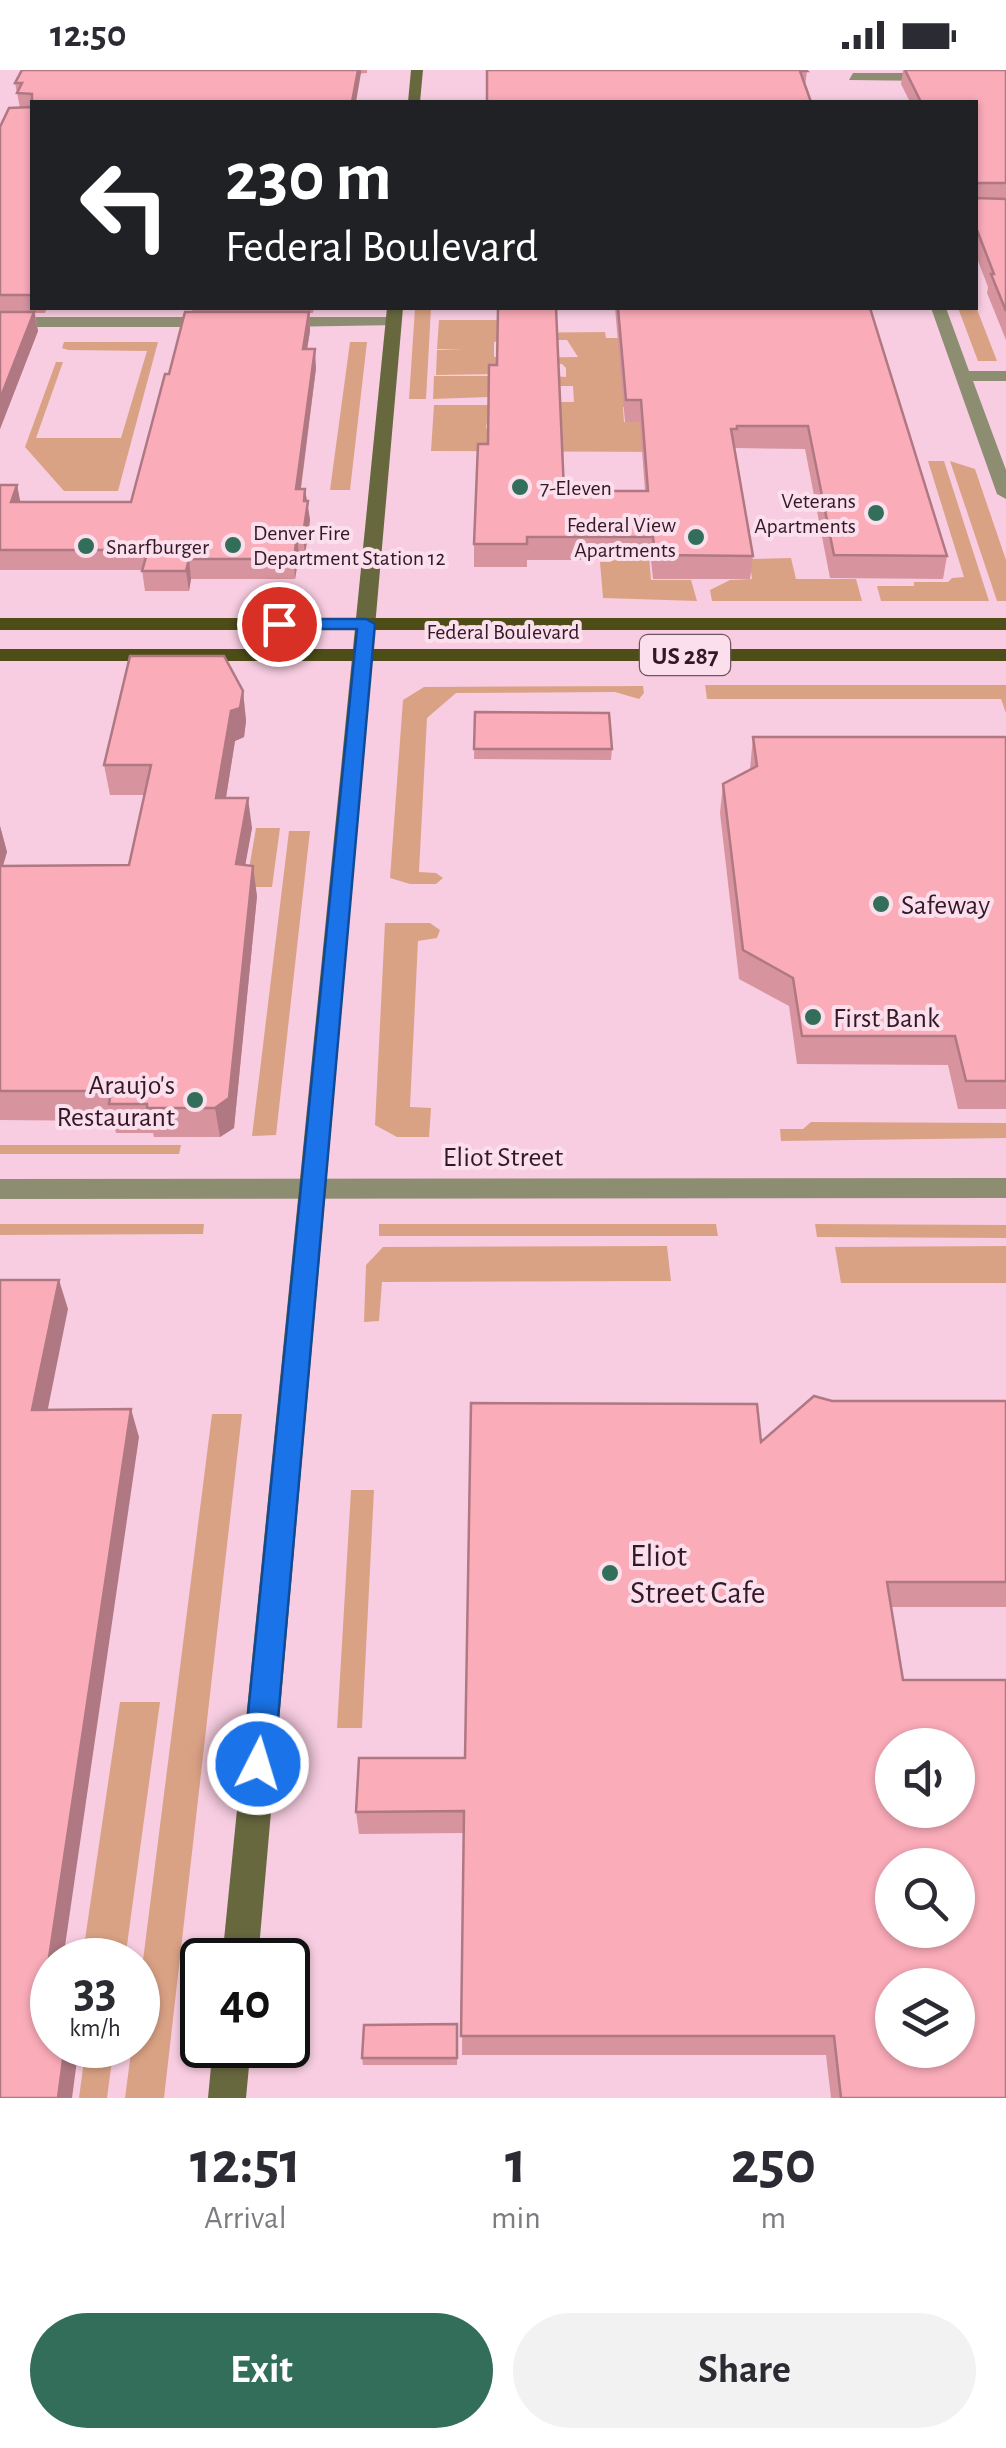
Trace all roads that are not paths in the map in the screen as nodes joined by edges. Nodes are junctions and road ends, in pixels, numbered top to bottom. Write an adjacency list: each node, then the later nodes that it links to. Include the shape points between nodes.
1 (417, 70): 4 (street)
2 (950, 77): 3 (street)
3 (854, 78)
4 (414, 100)
5 (939, 310): 10 (street)
6 (395, 314): 9 (street); 14 (street)
7 (0, 322): 8 (street)
8 (231, 322)
9 (267, 322)
10 (963, 376): 11 (street); 12 (street)
11 (1006, 376)
12 (1006, 494)
13 (0, 624): 14 (main road, Federal Boulevard / US 287)
14 (366, 624): 15 (main road, Federal Boulevard / US 287); 18 (street)
15 (1006, 624)
16 (0, 655): 18 (main road, Federal Boulevard / US 287)
17 (1006, 655): 18 (main road, Federal Boulevard / US 287)
18 (364, 656): 21 (street)
19 (1006, 1188): 21 (street, Eliot Street)
20 (0, 1189): 21 (street, Eliot Street)
21 (313, 1189): 22 (street)
22 (242, 1938)
23 (230, 2068): 24 (street)
24 (227, 2098)

